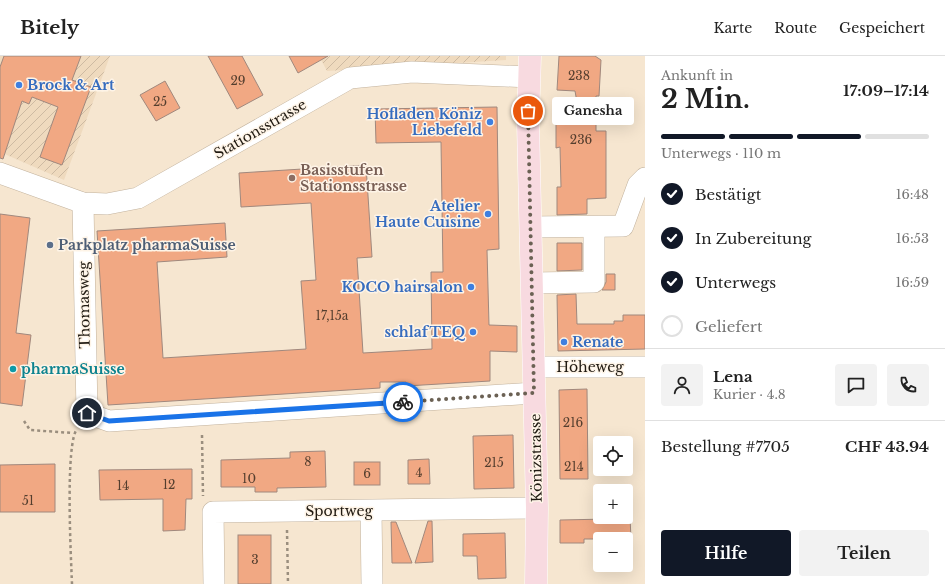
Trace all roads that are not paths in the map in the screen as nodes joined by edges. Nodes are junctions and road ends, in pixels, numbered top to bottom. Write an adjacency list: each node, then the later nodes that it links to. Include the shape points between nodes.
1 (530, 62): 4 (street, Stationsstrasse, via 350,78 138,198 107,204); 5 (main road, Könizstrasse, via 528,123)
2 (0, 173): 4 (street, Stationsstrasse)
3 (645, 178): 6 (street, via 638,185 623,226)
4 (83, 203): 10 (street, Thomasweg, via 87,413 109,421)
5 (531, 227): 6 (street); 7 (main road, Könizstrasse)
6 (594, 227): 7 (street, via 594,282)
7 (532, 283): 8 (main road, Könizstrasse)
8 (534, 367): 9 (street, Höheweg); 10 (main road, Könizstrasse)
9 (645, 367)
10 (534, 393): 11 (main road, Könizstrasse)
11 (537, 508): 12 (street, Sportweg); 15 (main road, Könizstrasse)
12 (371, 511): 13 (street, Sportweg, via 214,512); 14 (street)
13 (214, 584)
14 (372, 584)
15 (536, 584)

